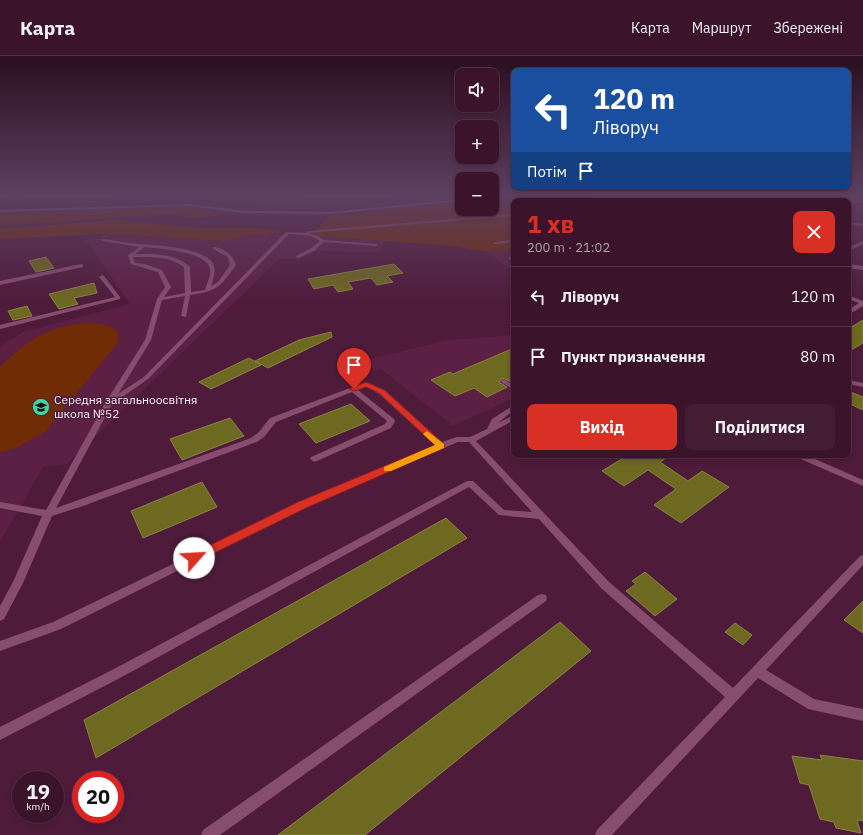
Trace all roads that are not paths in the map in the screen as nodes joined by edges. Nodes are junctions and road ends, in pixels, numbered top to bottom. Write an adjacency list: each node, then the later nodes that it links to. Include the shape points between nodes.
1 (340, 230): 2 (lane)
2 (294, 234): 4 (lane); 32 (lane, via 288,233 146,378)
3 (103, 240): 9 (lane)
4 (323, 241): 8 (lane); 13 (lane)
5 (511, 241): 6 (lane)
6 (496, 242)
7 (862, 243): 11 (lane)
8 (376, 245)
9 (143, 247): 12 (lane); 19 (lane, via 189,252 204,258 212,269)
10 (215, 248): 19 (lane, via 230,257 234,266 220,283)
11 (851, 248)
12 (130, 255): 20 (lane, via 172,260 185,265 188,270); 22 (lane, via 133,264 160,271 168,287)
13 (298, 257)
14 (81, 266): 18 (lane)
15 (851, 266): 16 (street)
16 (863, 268)
17 (102, 277): 26 (lane, via 118,298)
18 (0, 283)
19 (207, 291): 20 (lane)
20 (188, 294): 22 (lane); 25 (lane)
21 (851, 298): 23 (lane)
22 (160, 299): 32 (lane, via 148,340)
23 (863, 303): 24 (lane)
24 (851, 311)
25 (184, 316)
26 (0, 327)
27 (504, 381): 30 (lane)
28 (851, 383): 29 (lane)
29 (863, 385)
30 (511, 386)
31 (354, 389): 37 (lane, via 366,384 382,392); 39 (lane, via 391,421 388,426); 42 (lane, via 273,420 254,440)
32 (108, 405): 42 (lane)
33 (511, 409): 35 (lane, via 495,421)
34 (511, 419): 35 (lane)
35 (489, 431): 36 (lane)
36 (471, 440): 37 (lane, via 457,439); 43 (lane)
37 (441, 446): 47 (lane, via 302,505 57,626)
38 (806, 458): 40 (lane)
39 (314, 459)
40 (863, 483)
41 (0, 505): 42 (lane)
42 (48, 514): 46 (lane, via 18,583)
43 (542, 516): 49 (lane, via 605,585); 51 (lane, via 502,513 470,483)
44 (863, 559): 48 (lane)
45 (542, 598): 52 (lane)
46 (0, 616)
47 (0, 646)
48 (757, 672): 49 (lane); 50 (lane, via 812,705)
49 (733, 696): 53 (lane)
50 (863, 715)
51 (0, 734)
52 (208, 835)
53 (602, 835)

